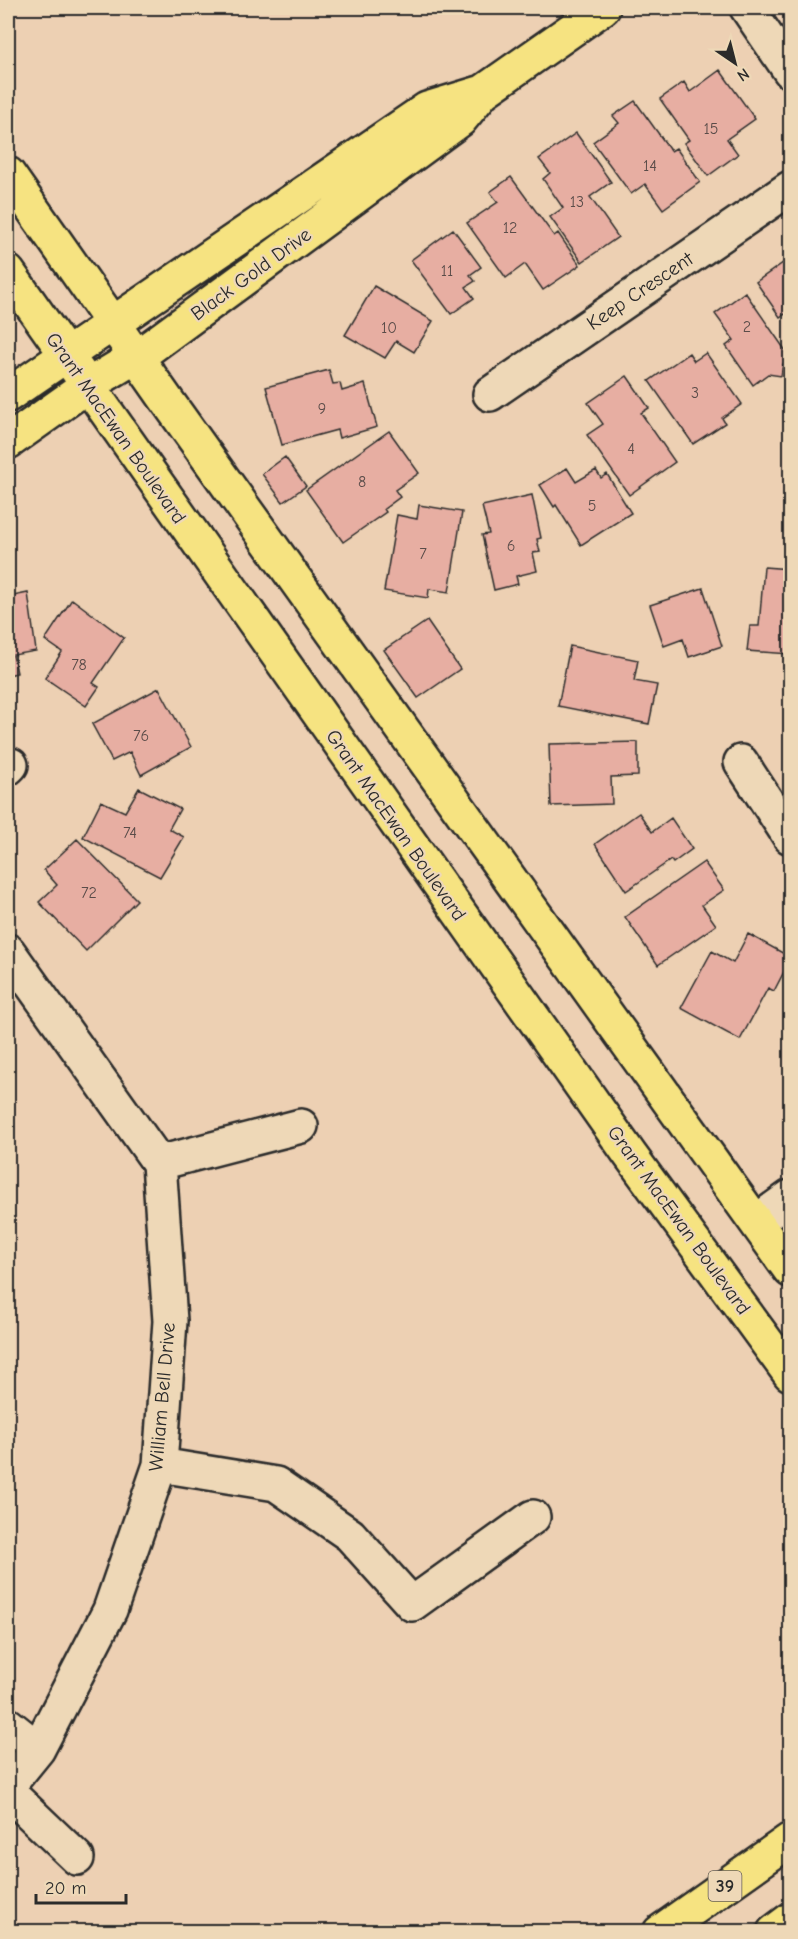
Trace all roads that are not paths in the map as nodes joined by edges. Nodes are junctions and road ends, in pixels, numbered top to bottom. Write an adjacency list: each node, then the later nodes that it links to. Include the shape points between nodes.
1 (603, 8): 4 (main road, Black Gold Drive)
2 (747, 8): 3 (street)
3 (790, 71)
4 (483, 92): 8 (main road, Black Gold Drive, via 427,109); 9 (main road, Black Gold Drive, via 460,120)
5 (8, 174): 8 (main road)
6 (790, 188): 12 (street, Keep Crescent)
7 (8, 272): 10 (main road, Grant MacEwan Boulevard)
8 (114, 324): 9 (main road); 10 (main road, Black Gold Drive)
9 (136, 355): 11 (main road, Black Gold Drive); 21 (main road)
10 (65, 356): 11 (main road, Grant MacEwan Boulevard); 13 (main road, Black Gold Drive)
11 (87, 386): 14 (main road, Black Gold Drive); 23 (main road, Grant MacEwan Boulevard, via 630,1155)
12 (490, 394)
13 (8, 395)
14 (8, 442)
15 (741, 762): 16 (street)
16 (790, 837)
17 (8, 951): 19 (street)
18 (300, 1126): 19 (street)
19 (159, 1163): 24 (street, William Bell Drive, via 170,1321)
20 (790, 1197): 21 (street)
21 (757, 1221): 22 (main road)
22 (790, 1270)
23 (790, 1374)
24 (160, 1465): 25 (street, via 276,1484 350,1535 412,1604); 27 (street, William Bell Drive, via 110,1610)
25 (533, 1517)
26 (8, 1725): 27 (street)
27 (38, 1749): 28 (street, William Bell Drive)
28 (8, 1786)
29 (8, 1792): 31 (street)
30 (790, 1840): 33 (main road, 39)
31 (78, 1858)
32 (790, 1920): 34 (main road)
33 (660, 1932)
34 (774, 1932)

